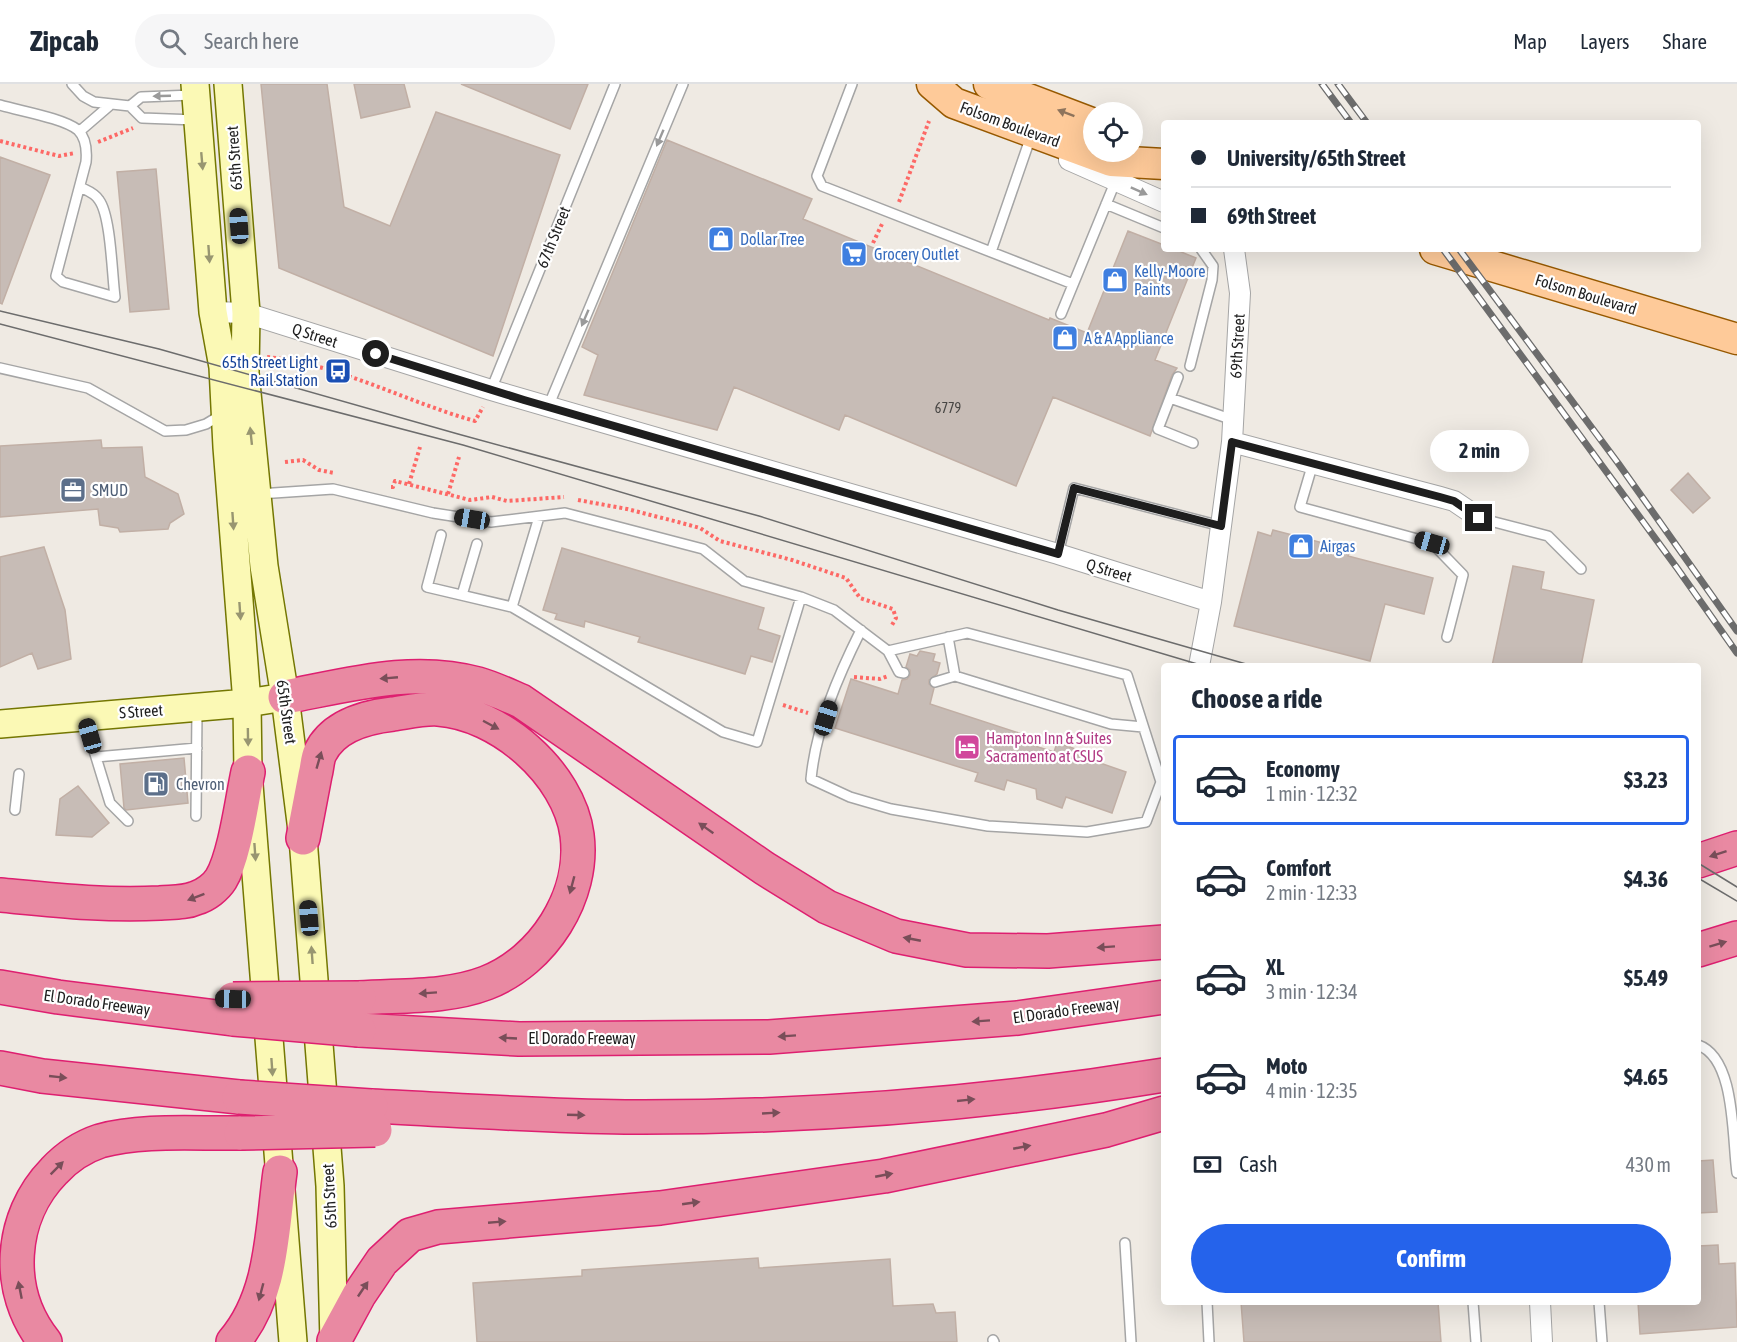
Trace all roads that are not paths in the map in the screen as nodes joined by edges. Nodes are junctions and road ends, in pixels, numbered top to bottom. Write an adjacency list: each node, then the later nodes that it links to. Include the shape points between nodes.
1 (72, 84): 11 (lane, via 82,96)
2 (228, 84): 30 (main road, 65th Street)
3 (615, 84): 36 (lane, 67th Street)
4 (683, 84): 38 (lane, one-way to 38)
5 (852, 84): 24 (lane, via 817,176 822,186)
6 (989, 84): 7 (main road, Folsom Boulevard)
7 (1036, 93): 13 (main road, Folsom Boulevard, one-way to 7)
8 (943, 94): 15 (street); 18 (main road, Folsom Boulevard, via 1111,161)
9 (197, 100): 12 (lane, one-way to 12, via 141,97); 12 (lane, via 142,118); 29 (main road, 65th Street, one-way to 29)
10 (0, 105): 14 (lane)
11 (109, 106): 12 (lane); 14 (lane)
12 (130, 106)
13 (1083, 118)
14 (80, 132): 20 (lane, via 87,152)
15 (1029, 142): 19 (street); 24 (lane)
16 (1143, 148): 17 (main road, Folsom Boulevard)
17 (1161, 162)
18 (1161, 164)
19 (1116, 180): 21 (street, one-way to 21); 22 (lane)
20 (80, 187): 20 (lane, via 99,199 105,212 115,297 63,282 56,276)
21 (1161, 201)
22 (1106, 204): 23 (lane); 28 (lane)
23 (1161, 227)
24 (991, 252): 28 (lane)
25 (1203, 252): 33 (lane, via 1213,266 1212,280)
26 (1234, 252): 40 (street, 69th Street, via 1240,293)
27 (1446, 252): 32 (main road, Folsom Boulevard)
28 (1073, 284): 31 (lane)
29 (213, 312): 30 (street, Q Street); 39 (main road, 65th Street, via 223,367)
30 (246, 313): 36 (street, Q Street); 44 (main road, 65th Street, one-way to 30, via 245,373)
31 (1061, 314)
32 (1737, 339)
33 (1190, 366)
34 (0, 368): 39 (lane, via 88,388 165,431 206,424)
35 (1178, 377): 37 (lane)
36 (491, 390): 38 (street, Q Street)
37 (1170, 398): 40 (lane); 42 (lane, via 1158,429)
38 (548, 407): 50 (street, Q Street)
39 (225, 412): 65 (main road, 65th Street, one-way to 65)
40 (1233, 420): 41 (street, 69th Street)
41 (1232, 442): 43 (street); 47 (street, 69th Street)
42 (1193, 443)
43 (1313, 463): 46 (street, via 1454,501); 58 (lane, via 1300,507 1432,543 1463,575)
44 (257, 494): 45 (lane, via 333,489 433,513 491,522); 64 (main road, 65th Street)
45 (539, 517): 53 (lane, via 565,513 704,549 744,581); 55 (lane)
46 (1479, 518): 51 (lane, via 1548,536)
47 (1221, 526): 50 (lane, via 1074,488); 54 (street, 69th Street)
48 (441, 535): 52 (lane, via 427,587)
49 (477, 544): 52 (lane)
50 (1058, 554): 54 (street, Q Street)
51 (1581, 569)
52 (462, 595): 55 (lane)
53 (801, 597): 55 (lane, via 758,742 723,732); 56 (lane, via 834,610)
54 (1210, 602): 60 (street, 69th Street)
55 (512, 607)
56 (861, 630): 59 (lane); 73 (lane, via 839,676 813,756 811,778 850,797 891,809 988,826 1087,832 1146,822 1161,782)
57 (948, 637): 59 (lane); 62 (lane); 69 (lane, via 967,633 1127,675)
58 (1447, 637)
59 (888, 651): 61 (lane, via 899,672)
60 (1200, 663)
61 (904, 673)
62 (955, 676): 63 (lane); 69 (lane, via 1111,724)
63 (935, 682)
64 (285, 697): 65 (main road, S Street); 79 (main road, 65th Street); 84 (highway, one-way to 64, via 1048,951 967,950 896,936 827,907 521,701 478,684 432,676 386,678)
65 (247, 703): 66 (main road, S Street); 74 (main road, 65th Street, one-way to 74)
66 (197, 707): 67 (main road, S Street); 70 (lane)
67 (84, 716): 68 (main road, S Street); 71 (lane)
68 (0, 724)
69 (1143, 727): 73 (lane)
70 (197, 748): 71 (lane); 77 (lane)
71 (96, 758): 78 (lane, via 110,803)
72 (1161, 758): 73 (lane)
73 (1154, 760)
74 (248, 772): 82 (highway, one-way to 82, via 228,865 220,880 197,898 138,904 75,903); 94 (main road, 65th Street, one-way to 94)
75 (19, 774): 76 (lane)
76 (15, 810)
77 (196, 816)
78 (128, 821)
79 (303, 838): 88 (highway, one-way to 88, bridge, via 320,753 333,736 370,716 437,708 488,723 531,753 552,777 567,804 575,824 578,855 573,885 562,914 545,940 531,955 487,982 447,992); 101 (main road, 65th Street, one-way to 79, via 330,1186)
80 (1737, 848): 81 (highway, one-way to 81)
81 (1701, 860)
82 (0, 895)
83 (1737, 938): 85 (highway, one-way to 83)
84 (1161, 942)
85 (1701, 949)
86 (0, 987): 88 (highway, El Dorado Freeway, via 58,997)
87 (1161, 997): 88 (highway, El Dorado Freeway, one-way to 88, bridge, via 1018,1018 769,1037 519,1039 359,1030)
88 (233, 1009)
89 (1701, 1046): 95 (lane, via 1720,1065 1729,1090)
90 (0, 1068): 93 (highway, one-way to 93, bridge, via 42,1076 239,1096)
91 (1161, 1075): 93 (highway, one-way to 91, via 537,1114 625,1117 832,1110 1041,1092)
92 (1161, 1114): 101 (highway, one-way to 92, via 382,1261 410,1235 438,1227 660,1208 884,1176 1106,1130)
93 (373, 1118): 102 (highway, one-way to 93, bridge, via 25,1307 16,1270 16,1251 24,1215 43,1182 63,1161 98,1142 123,1136 241,1133)
94 (280, 1172): 103 (highway, one-way to 103, via 260,1299); 104 (main road, 65th Street)
95 (1737, 1173)
96 (1125, 1243): 105 (lane)
97 (1207, 1305): 106 (lane)
98 (1473, 1305): 107 (lane)
99 (1540, 1305): 108 (street)
100 (1599, 1305): 109 (lane)
101 (334, 1341)
102 (45, 1342)
103 (233, 1342)
104 (293, 1342)
105 (1131, 1342)
106 (1209, 1342)
107 (1476, 1342)
108 (1542, 1342)
109 (1602, 1342)

